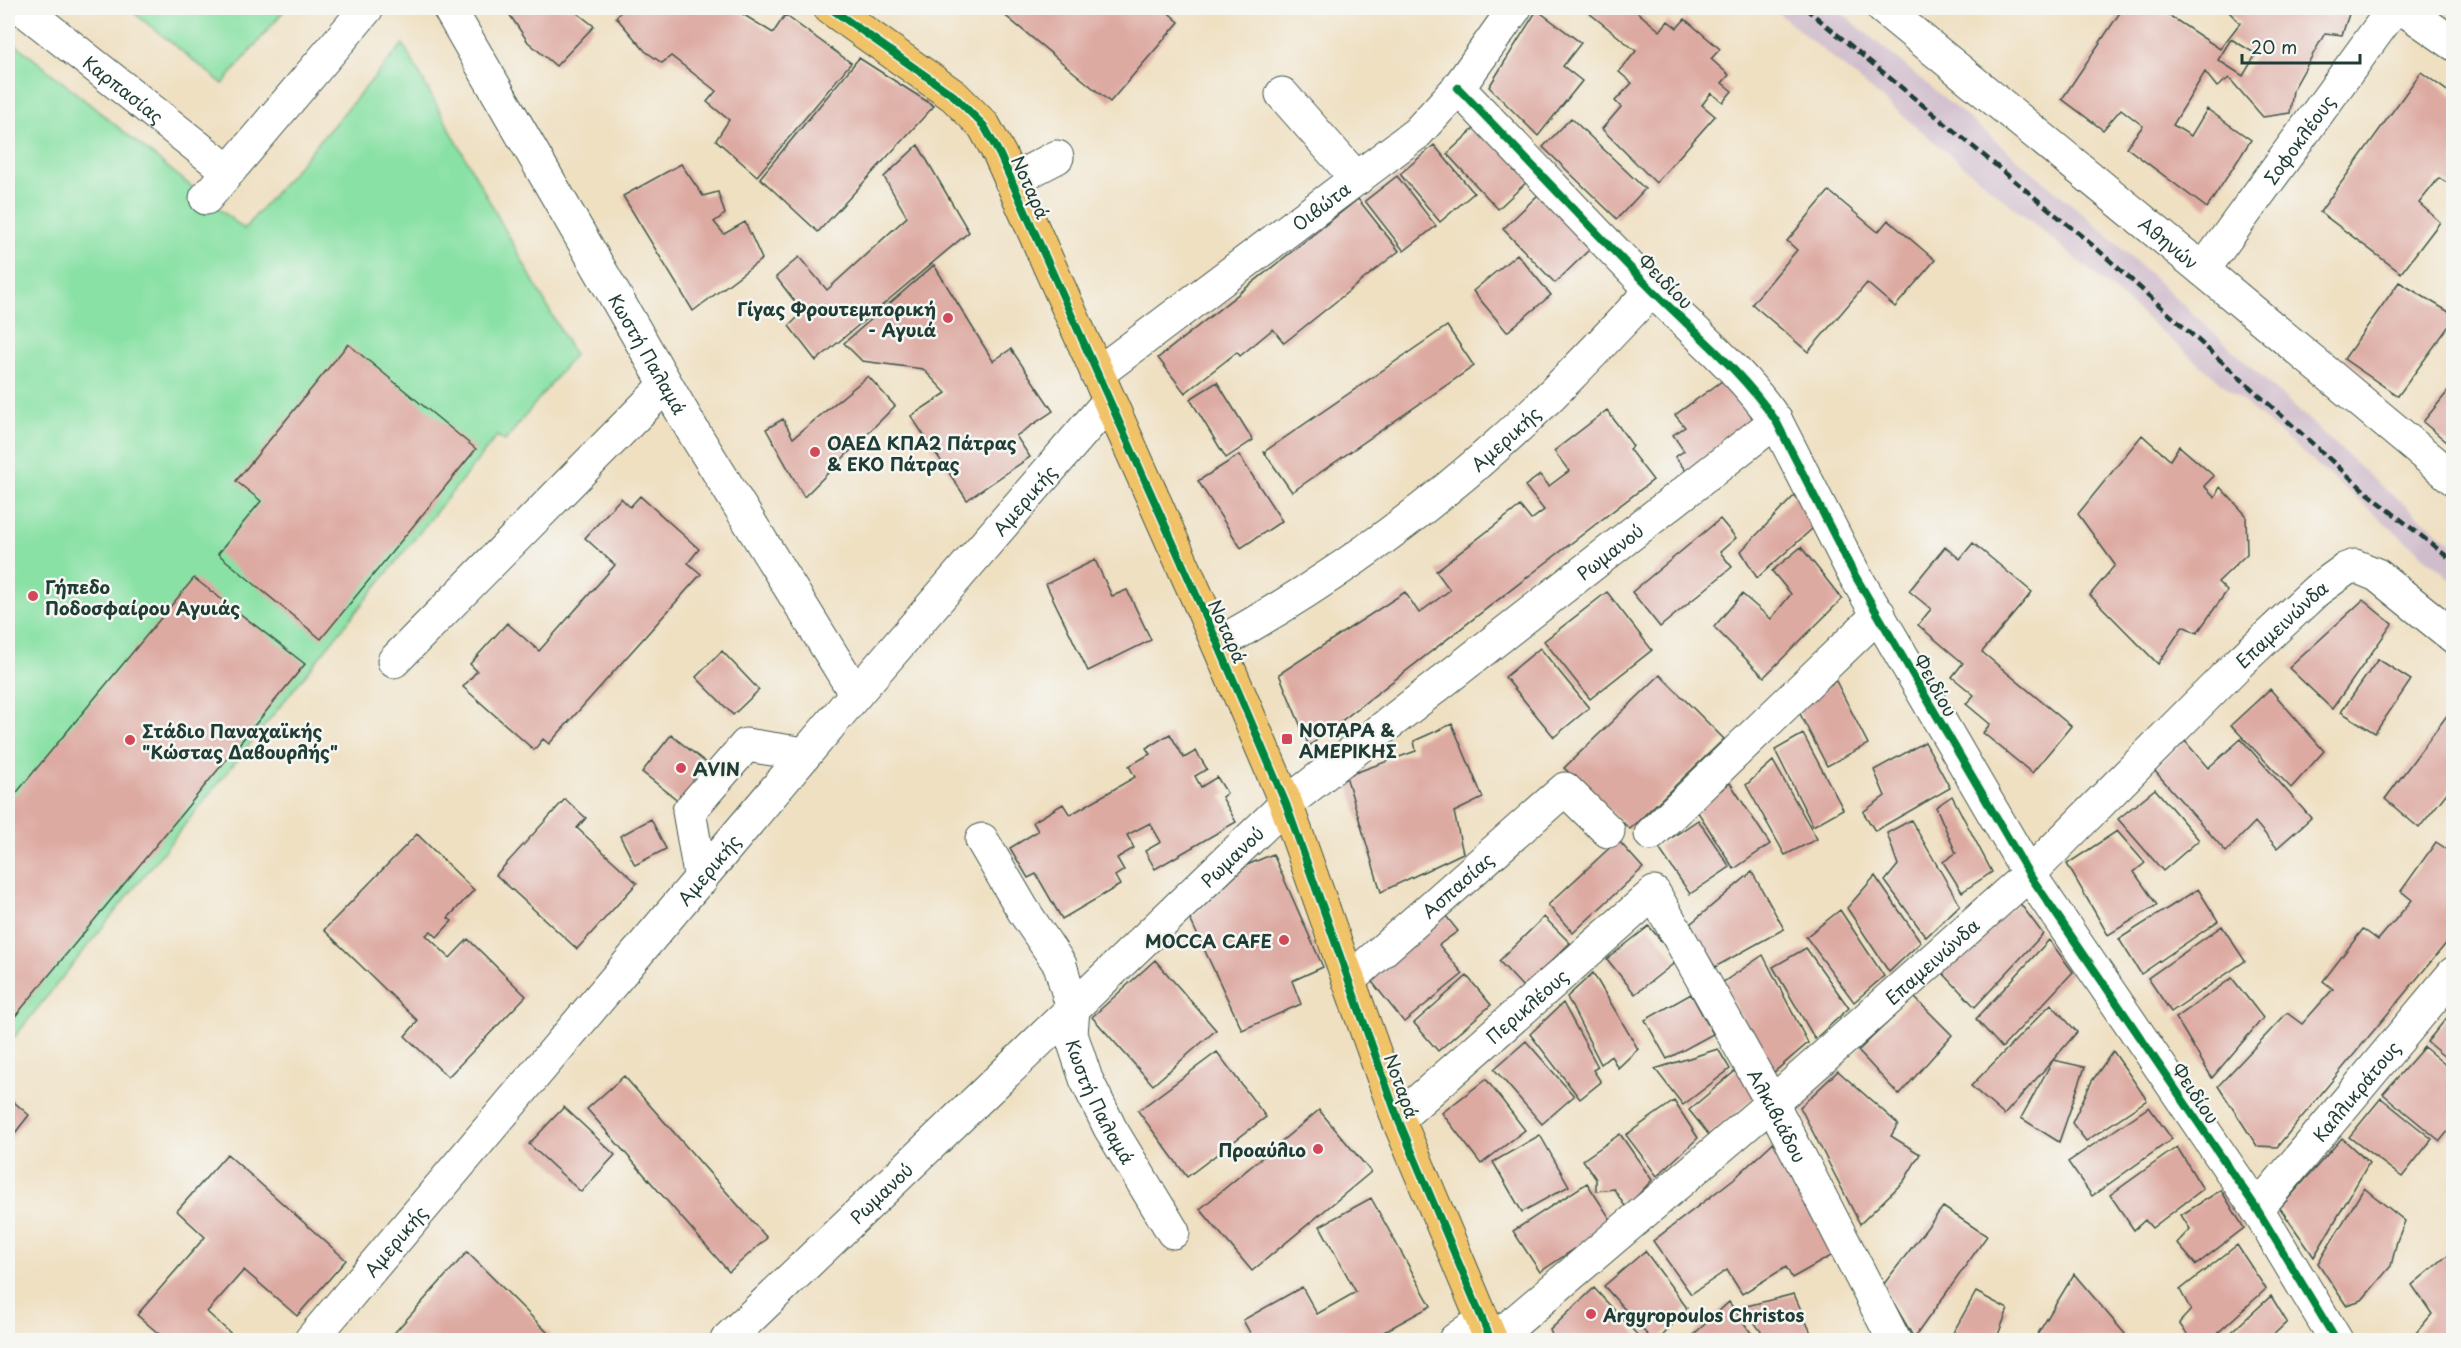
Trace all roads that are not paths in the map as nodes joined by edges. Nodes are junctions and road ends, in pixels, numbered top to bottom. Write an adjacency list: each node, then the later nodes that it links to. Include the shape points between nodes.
1 (22, 8): 13 (street, Καρπασίας)
2 (367, 8): 13 (street)
3 (449, 8): 19 (street, Κωστή Παλαμά)
4 (830, 8): 15 (main road, Νοταρά, via 966,106 984,126)
5 (1515, 8): 10 (street, Οιβώτα)
6 (1883, 8): 17 (street, Αθηνών)
7 (2394, 8): 17 (street, Σοφοκλέους)
8 (2402, 8): 9 (street)
9 (2454, 44)
10 (1458, 88): 14 (street, Οιβώτα, via 1417,133); 18 (street, Φειδίου)
11 (1282, 94): 14 (street)
12 (1057, 157): 15 (street)
13 (228, 171): 16 (street)
14 (1358, 179): 20 (street, Οιβώτα)
15 (1011, 181): 20 (main road, Νοταρά)
16 (206, 198)
17 (2203, 270): 22 (street, Αθηνών)
18 (1652, 290): 21 (street, Φειδίου, via 1755,391); 25 (street, Αμερικής, via 1536,409 1450,486 1322,582)
19 (666, 385): 26 (street); 27 (street, Κωστή Παλαμά)
20 (1103, 388): 25 (main road, Νοταρά); 27 (street, Αμερικής)
21 (1776, 421): 23 (street, Φειδίου); 29 (street, Ρωμανού)
22 (2454, 479)
23 (1879, 614): 31 (street); 33 (street, Φειδίου)
24 (2454, 637): 33 (street, Επαμεινώνδα, via 2377,575 2355,566 2346,569 2317,590 2239,663)
25 (1218, 644): 29 (main road, Νοταρά)
26 (394, 661)
27 (856, 694): 28 (street, Αμερικής)
28 (805, 754): 34 (street, Αμερικής); 34 (street, via 746,745 689,811)
29 (1286, 804): 37 (main road, Νοταρά); 38 (street, Ρωμανού)
30 (1608, 831): 37 (street, Ασπασίας, via 1565,789)
31 (1651, 834)
32 (982, 840): 38 (street, Κωστή Παλαμά, via 1060,965)
33 (2028, 874): 39 (street, Επαμεινώνδα); 41 (street, Φειδίου)
34 (700, 879): 44 (street, Αμερικής)
35 (1654, 893): 39 (street, Αλκιβιάδου); 40 (street, Περικλέους)
36 (2454, 973): 41 (street, Καλλικράτους)
37 (1349, 980): 40 (main road, Νοταρά)
38 (1073, 1009): 42 (street, Κωστή Παλαμά, via 1071,1034 1089,1088); 45 (street, Ρωμανού)
39 (1772, 1103): 43 (street, Επαμεινώνδα); 47 (street, Αλκιβιάδου)
40 (1398, 1119): 43 (main road, Νοταρά)
41 (2257, 1209): 48 (street, Φειδίου)
42 (1173, 1232)
43 (1489, 1334): 46 (street, Επαμεινώνδα)
44 (311, 1341)
45 (727, 1341)
46 (1455, 1341)
47 (1894, 1341)
48 (2337, 1341)

